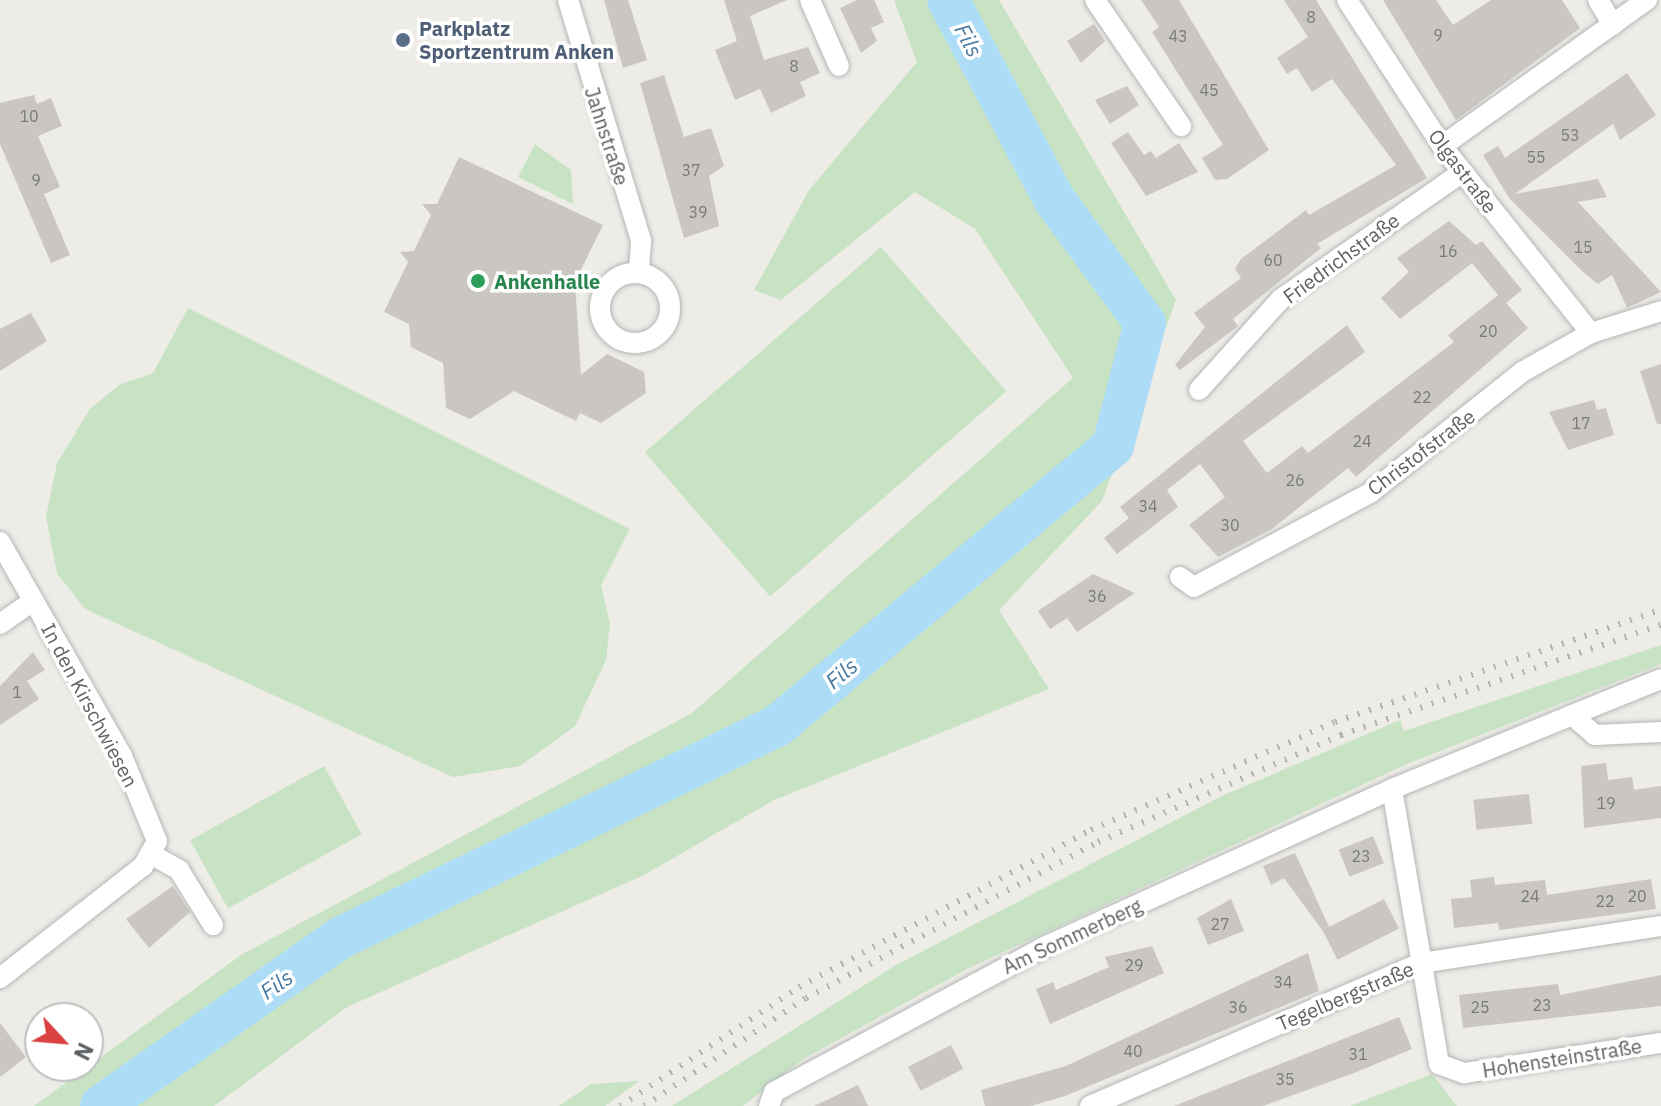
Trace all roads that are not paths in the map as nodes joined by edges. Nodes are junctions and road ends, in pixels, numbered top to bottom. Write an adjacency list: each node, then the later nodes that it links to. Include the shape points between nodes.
1 (568, 0): 13 (street, Jahnstraße, via 641,241)
2 (810, 0): 9 (street)
3 (1095, 0): 10 (street)
4 (1347, 0): 11 (street, Olgastraße)
5 (1598, 0): 8 (street)
6 (1648, 0): 7 (street); 8 (street)
7 (1661, 14)
8 (1613, 25): 11 (street)
9 (839, 66)
10 (1181, 126)
11 (1442, 146): 12 (street, Olgastraße)
12 (1461, 173): 15 (street, Olgastraße); 16 (street, Friedrichstraße, via 1281,299)
13 (639, 273)
14 (1661, 311): 15 (street, Christofstraße)
15 (1591, 333): 18 (street, Christofstraße, via 1522,372 1370,493 1194,587)
16 (1199, 390)
17 (0, 542): 19 (street, In den Kirschwiesen)
18 (1180, 577)
19 (33, 601): 20 (street); 25 (street, In den Kirschwiesen, via 122,756 157,841)
20 (0, 624)
21 (1661, 679): 22 (street, Am Sommerberg)
22 (1572, 715): 23 (street, via 1595,735); 24 (street, Am Sommerberg)
23 (1661, 732)
24 (1392, 789): 28 (street); 31 (street, Am Sommerberg, via 1044,947 774,1092)
25 (154, 856): 26 (street, via 179,870); 29 (street)
26 (213, 925)
27 (1661, 926): 28 (street, Tegelbergstraße)
28 (1421, 963): 30 (street, Hohensteinstraße, via 1439,1064 1464,1073); 32 (street, Tegelbergstraße)
29 (0, 978)
30 (1661, 1043)
31 (769, 1106)
32 (1090, 1106)

